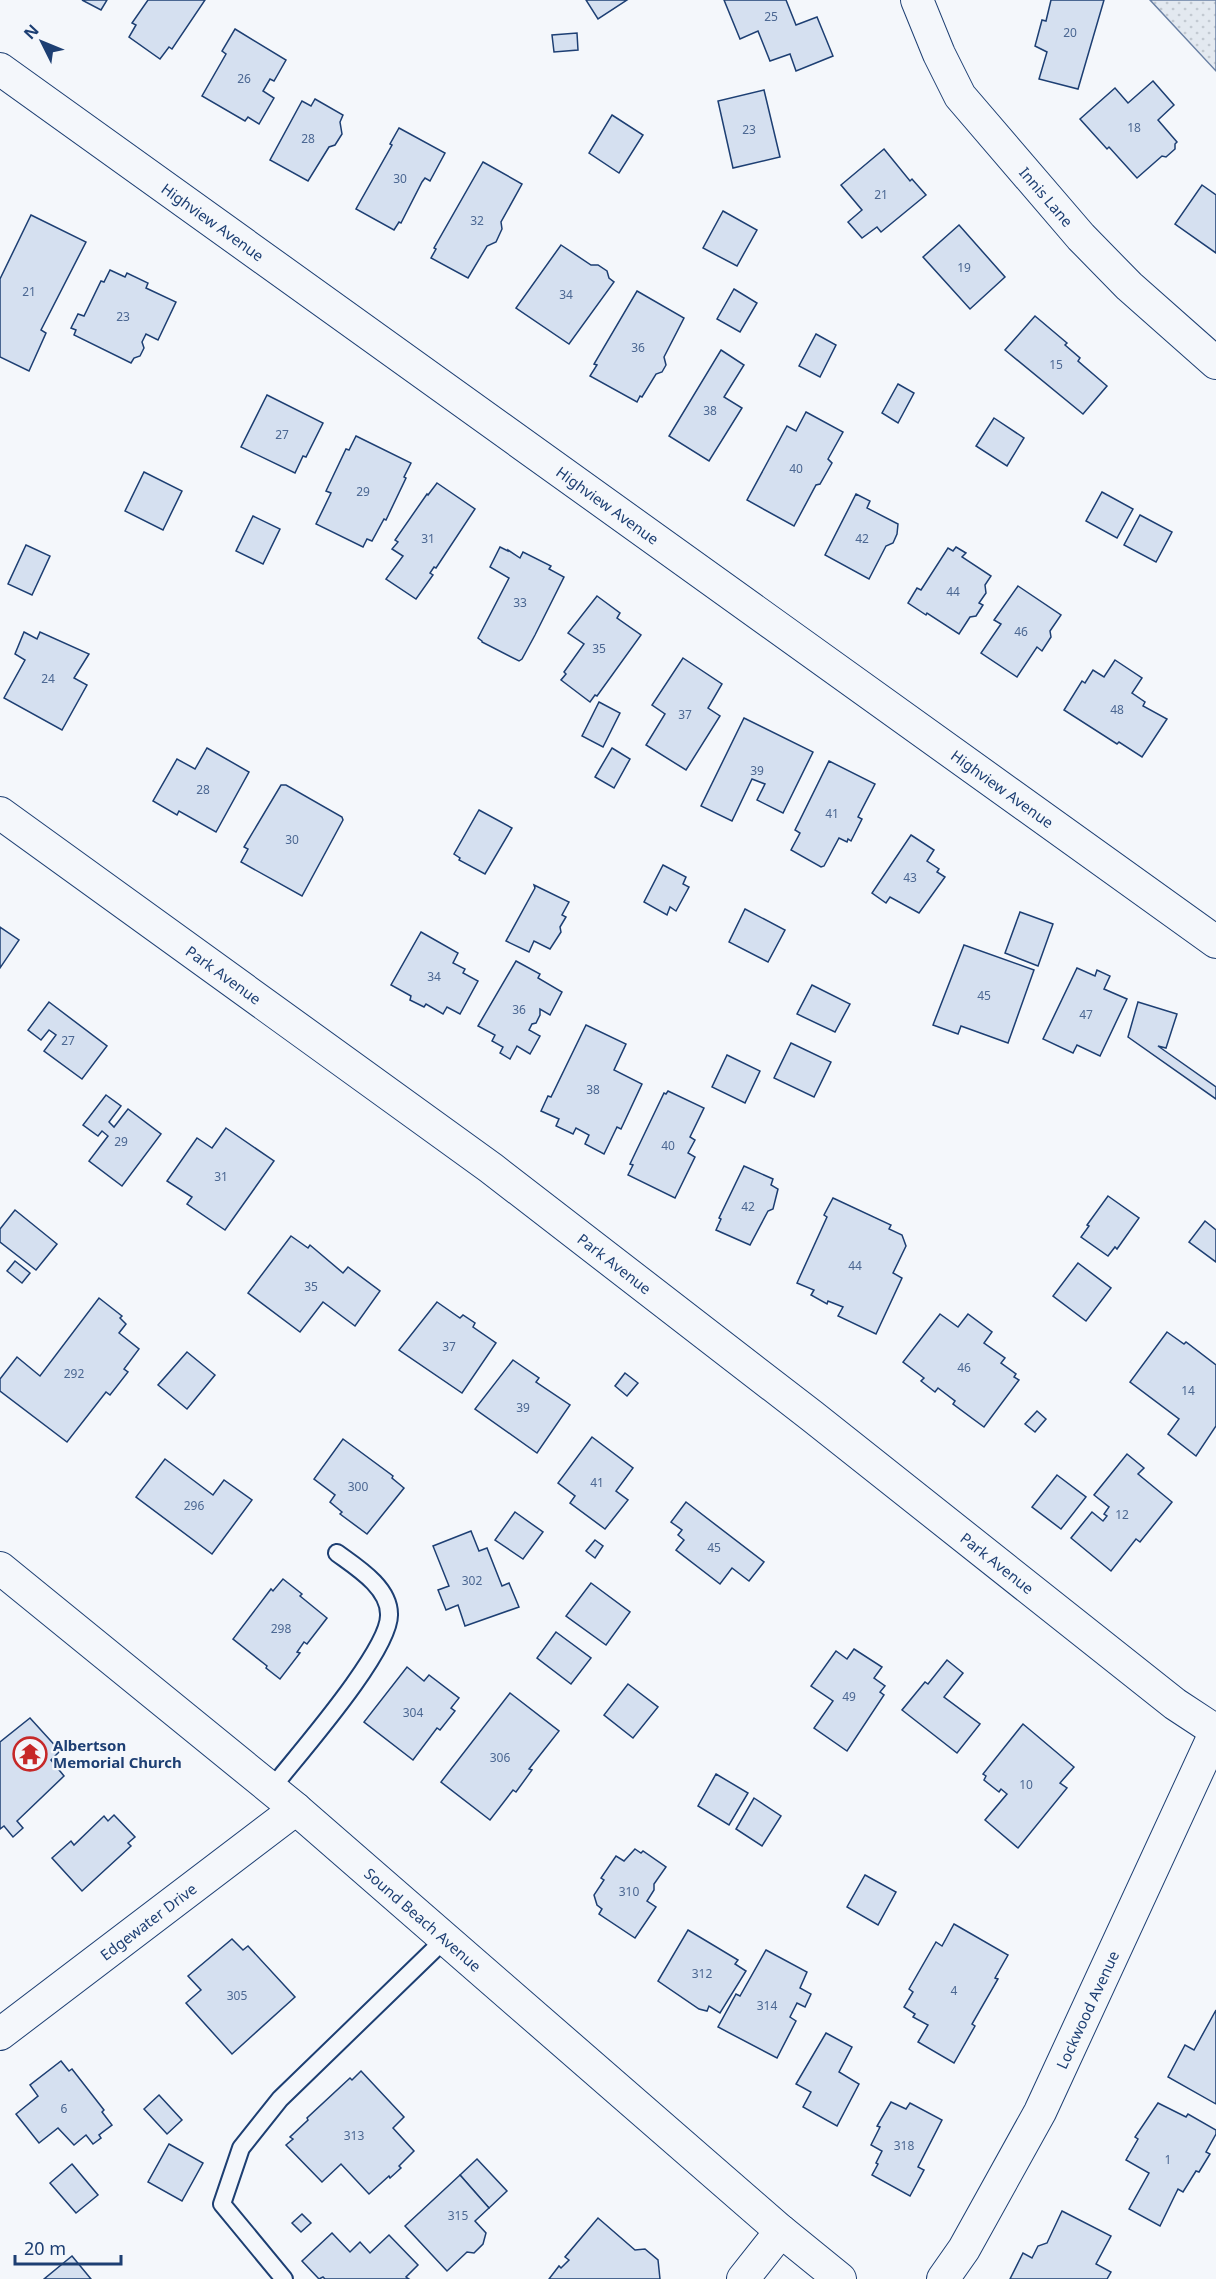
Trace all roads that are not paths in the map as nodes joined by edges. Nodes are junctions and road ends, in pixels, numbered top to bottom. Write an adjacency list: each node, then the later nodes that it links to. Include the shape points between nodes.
1 (917, 0): 3 (street, Innis Lane, via 960,96 1081,237 1129,286)
2 (0, 69): 5 (street, Highview Avenue)
3 (1216, 363)
4 (0, 813): 8 (street, Park Avenue, via 491,1168 1175,1704)
5 (1216, 942)
6 (337, 1552): 9 (lane, via 378,1588 390,1614 387,1629 372,1660)
7 (0, 1568): 9 (street, Sound Beach Avenue)
8 (1216, 1731): 17 (street, Lockwood Avenue, via 1040,2112 964,2249)
9 (271, 1789): 10 (street, Sound Beach Avenue)
10 (296, 1809): 11 (street, Sound Beach Avenue); 12 (street, Edgewater Drive)
11 (445, 1939): 13 (street, Sound Beach Avenue); 14 (lane, via 280,2099 241,2148 222,2204)
12 (0, 2034)
13 (781, 2231): 15 (street); 16 (street, Sound Beach Avenue)
14 (284, 2279)
15 (743, 2279)
16 (840, 2279)
17 (943, 2279)

